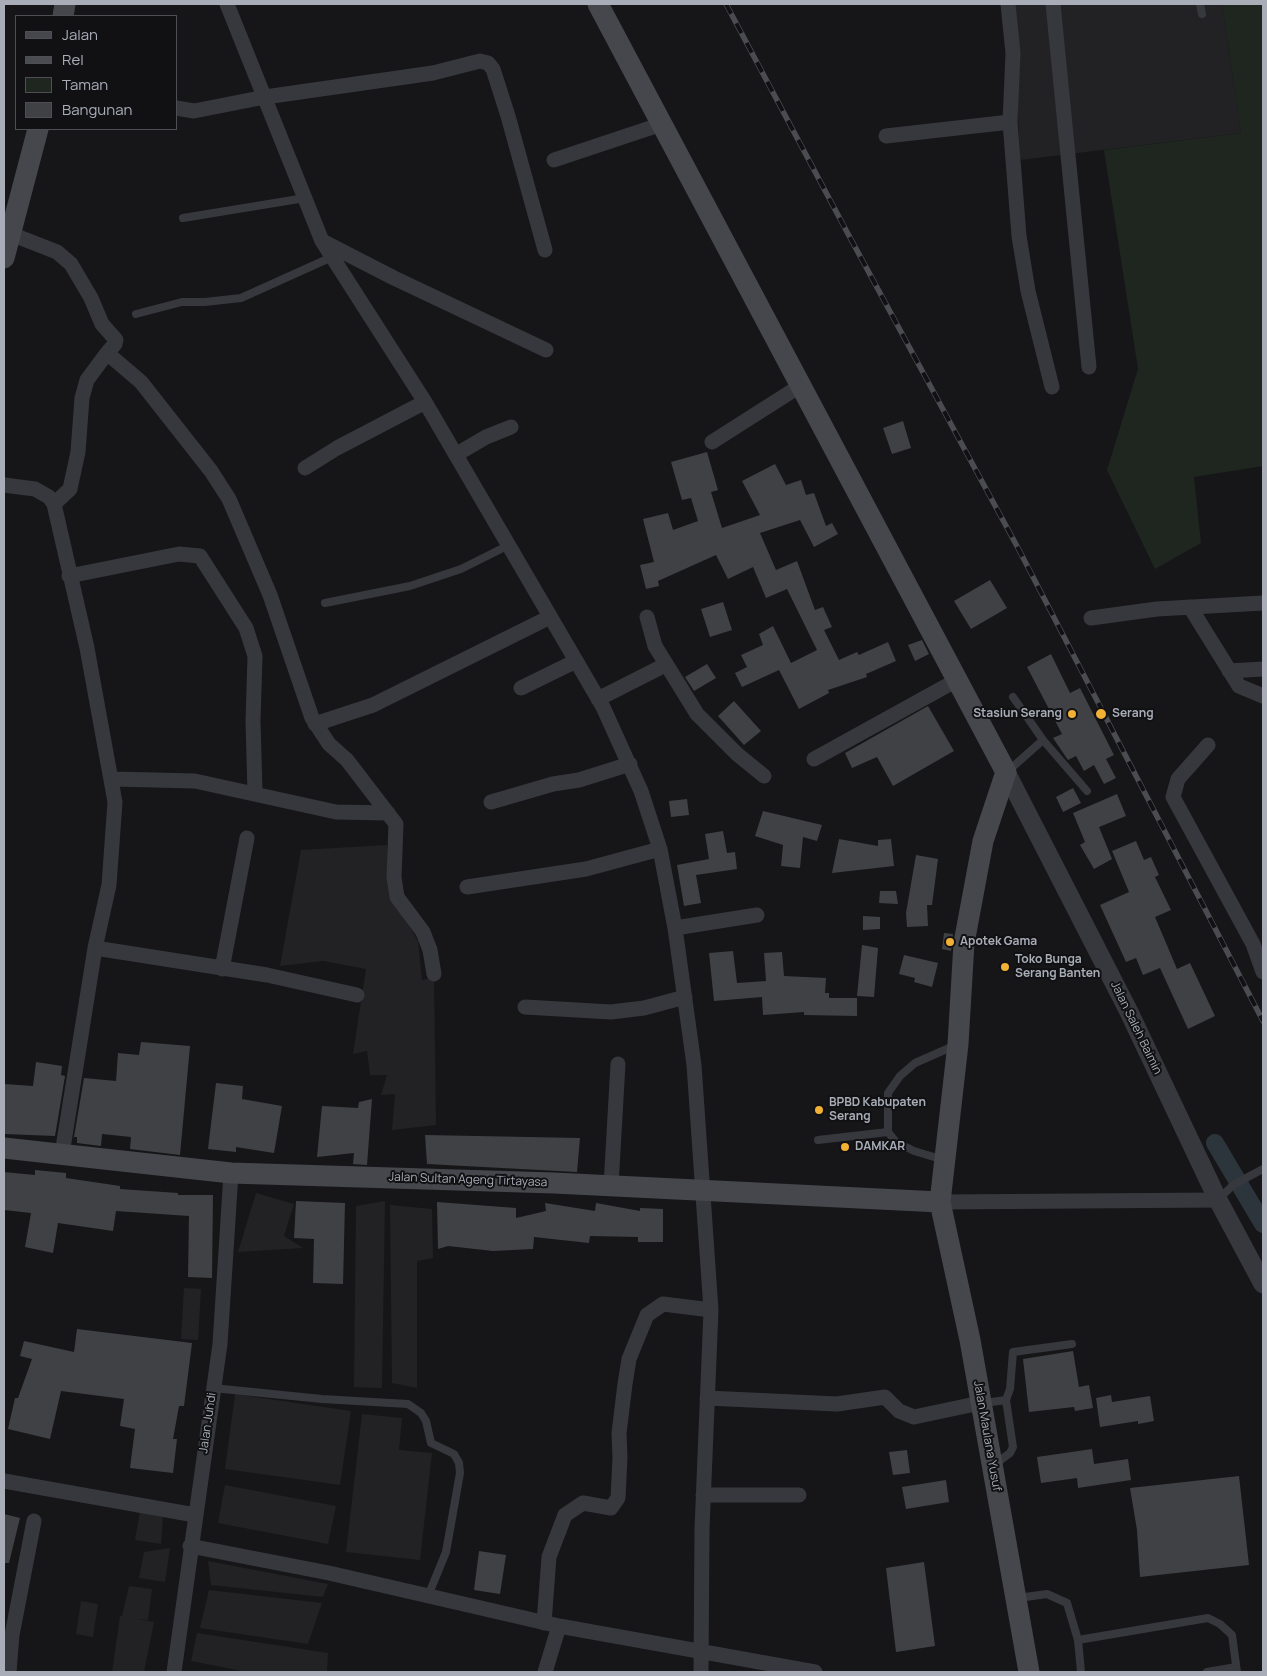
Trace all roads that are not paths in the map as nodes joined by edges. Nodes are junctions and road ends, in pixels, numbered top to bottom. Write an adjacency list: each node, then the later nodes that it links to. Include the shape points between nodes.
1 (227, 4): 7 (street)
2 (598, 4): 10 (main road)
3 (1008, 4): 9 (street, via 1012,53)
4 (1053, 4): 24 (street)
5 (1200, 4): 6 (lane)
6 (1202, 14)
7 (265, 97): 8 (street, via 194,112); 14 (street); 18 (street, via 433,73 480,61 488,63 508,116)
8 (178, 108)
9 (1010, 122): 12 (street); 26 (street, via 1019,236)
10 (662, 124): 13 (street); 25 (main road)
11 (38, 130): 16 (main road)
12 (886, 136)
13 (554, 160)
14 (305, 198): 15 (lane); 17 (street)
15 (183, 218)
16 (11, 234): 20 (main road); 23 (street, via 57,252 71,264 102,324 116,340)
17 (322, 241): 19 (street); 22 (street)
18 (545, 250)
19 (332, 257): 21 (lane, via 241,298 182,302); 27 (street)
20 (4, 258)
21 (136, 314)
22 (546, 350)
23 (107, 353): 33 (street, via 87,380 82,398 78,452 70,489); 51 (street, via 140,382 212,471 229,499 270,596)
24 (1089, 367)
25 (800, 386): 29 (street); 46 (main road)
26 (1052, 387)
27 (425, 402): 30 (street); 31 (street)
28 (511, 427): 30 (street)
29 (712, 442)
30 (457, 454): 34 (street)
31 (305, 468)
32 (4, 485): 33 (street, via 35,489)
33 (54, 504): 35 (street)
34 (509, 545): 36 (lane, via 461,570 410,586); 39 (street)
35 (69, 576): 58 (street, via 87,648); 60 (street, via 179,554 200,556 246,628 255,656 252,721)
36 (325, 603)
37 (1263, 603): 38 (street)
38 (1190, 608): 41 (street); 45 (street)
39 (550, 617): 42 (street); 51 (street, via 373,705)
40 (647, 617): 43 (street, via 655,646)
41 (1091, 618)
42 (576, 661): 47 (street); 50 (street)
43 (665, 665): 50 (street); 57 (street, via 697,714)
44 (1263, 669): 45 (street)
45 (1229, 671): 48 (street, via 1239,686)
46 (957, 680): 54 (street); 56 (main road)
47 (521, 688)
48 (1263, 696)
49 (1013, 697): 52 (lane)
50 (598, 699): 55 (street)
51 (315, 724): 62 (street, via 329,744 348,760)
52 (1043, 740): 56 (lane); 59 (lane)
53 (1208, 745): 70 (street, via 1178,779 1173,797 1253,944)
54 (814, 758)
55 (630, 764): 61 (street); 64 (street)
56 (1006, 772): 75 (main road, Jalan Maulana Yusuf, via 983,841 964,943); 86 (street, Jalan Saleh Baimin, via 1122,999)
57 (764, 776)
58 (112, 779): 60 (street, via 195,781); 68 (street, via 115,802 109,885)
59 (1088, 791)
60 (255, 793): 62 (street, via 336,812)
61 (491, 802)
62 (388, 813): 71 (street, via 396,830 394,877 397,897 423,932)
63 (247, 838): 69 (street)
64 (660, 849): 65 (street, via 586,869); 67 (street)
65 (467, 887)
66 (757, 915): 67 (street)
67 (675, 928): 73 (street)
68 (95, 948): 69 (street); 80 (street)
69 (222, 969): 72 (street, via 267,975)
70 (1263, 972)
71 (434, 974)
72 (357, 995)
73 (685, 997): 74 (street, via 644,1008 611,1012); 85 (street)
74 (525, 1007)
75 (958, 1044): 77 (lane, via 915,1063 900,1076 888,1093); 81 (main road, Jalan Maulana Yusuf)
76 (618, 1064): 84 (street)
77 (888, 1132): 78 (lane); 81 (lane, via 896,1142)
78 (818, 1140)
79 (4, 1148): 80 (main road, Jalan Sultan Ageng Tirtayasa)
80 (62, 1154): 83 (main road, Jalan Sultan Ageng Tirtayasa)
81 (944, 1160): 87 (main road, Jalan Maulana Yusuf)
82 (1263, 1169): 86 (lane, via 1233,1185)
83 (231, 1173): 84 (main road, Jalan Sultan Ageng Tirtayasa); 91 (street, Jalan Juhdi, via 220,1344)
84 (611, 1186): 85 (main road, Jalan Sultan Ageng Tirtayasa)
85 (704, 1192): 87 (main road, Jalan Sultan Ageng Tirtayasa); 89 (street)
86 (1218, 1200): 87 (street); 88 (street, Jalan Saleh Baimin)
87 (940, 1202): 94 (main road, Jalan Maulana Yusuf)
88 (1263, 1284)
89 (711, 1310): 92 (street); 104 (street, via 663,1304 647,1314 629,1359 625,1384 619,1433 618,1498 610,1508 584,1503 565,1515 549,1557)
90 (1072, 1344): 93 (lane, via 1013,1352)
91 (213, 1388): 99 (street, Jalan Juhdi); 102 (lane, via 408,1404 421,1414 426,1421 431,1444 454,1454 460,1473 446,1552)
92 (707, 1398): 94 (street, via 837,1404 885,1397 899,1411 914,1417); 97 (street)
93 (1006, 1400): 94 (lane); 95 (lane, via 1013,1447)
94 (980, 1403): 95 (main road, Jalan Maulana Yusuf)
95 (992, 1467): 103 (main road, Jalan Maulana Yusuf)
96 (4, 1481): 99 (street)
97 (703, 1495): 98 (street); 107 (street)
98 (799, 1495)
99 (195, 1515): 101 (street, Jalan Juhdi)
100 (34, 1522): 109 (street, via 12,1635)
101 (190, 1546): 102 (street); 110 (street, Jalan Juhdi)
102 (428, 1596): 104 (street)
103 (1016, 1598): 106 (lane, via 1047,1594 1066,1603); 114 (main road, Jalan Maulana Yusuf)
104 (544, 1623): 105 (street)
105 (559, 1626): 107 (street); 111 (street)
106 (1078, 1640): 108 (lane, via 1208,1618 1232,1635); 115 (lane)
107 (703, 1651): 112 (street); 113 (street)
108 (1236, 1670): 116 (lane)
109 (9, 1672)
110 (174, 1672)
111 (546, 1672)
112 (701, 1672)
113 (814, 1672)
114 (1029, 1672)
115 (1081, 1672)
116 (1207, 1672)

